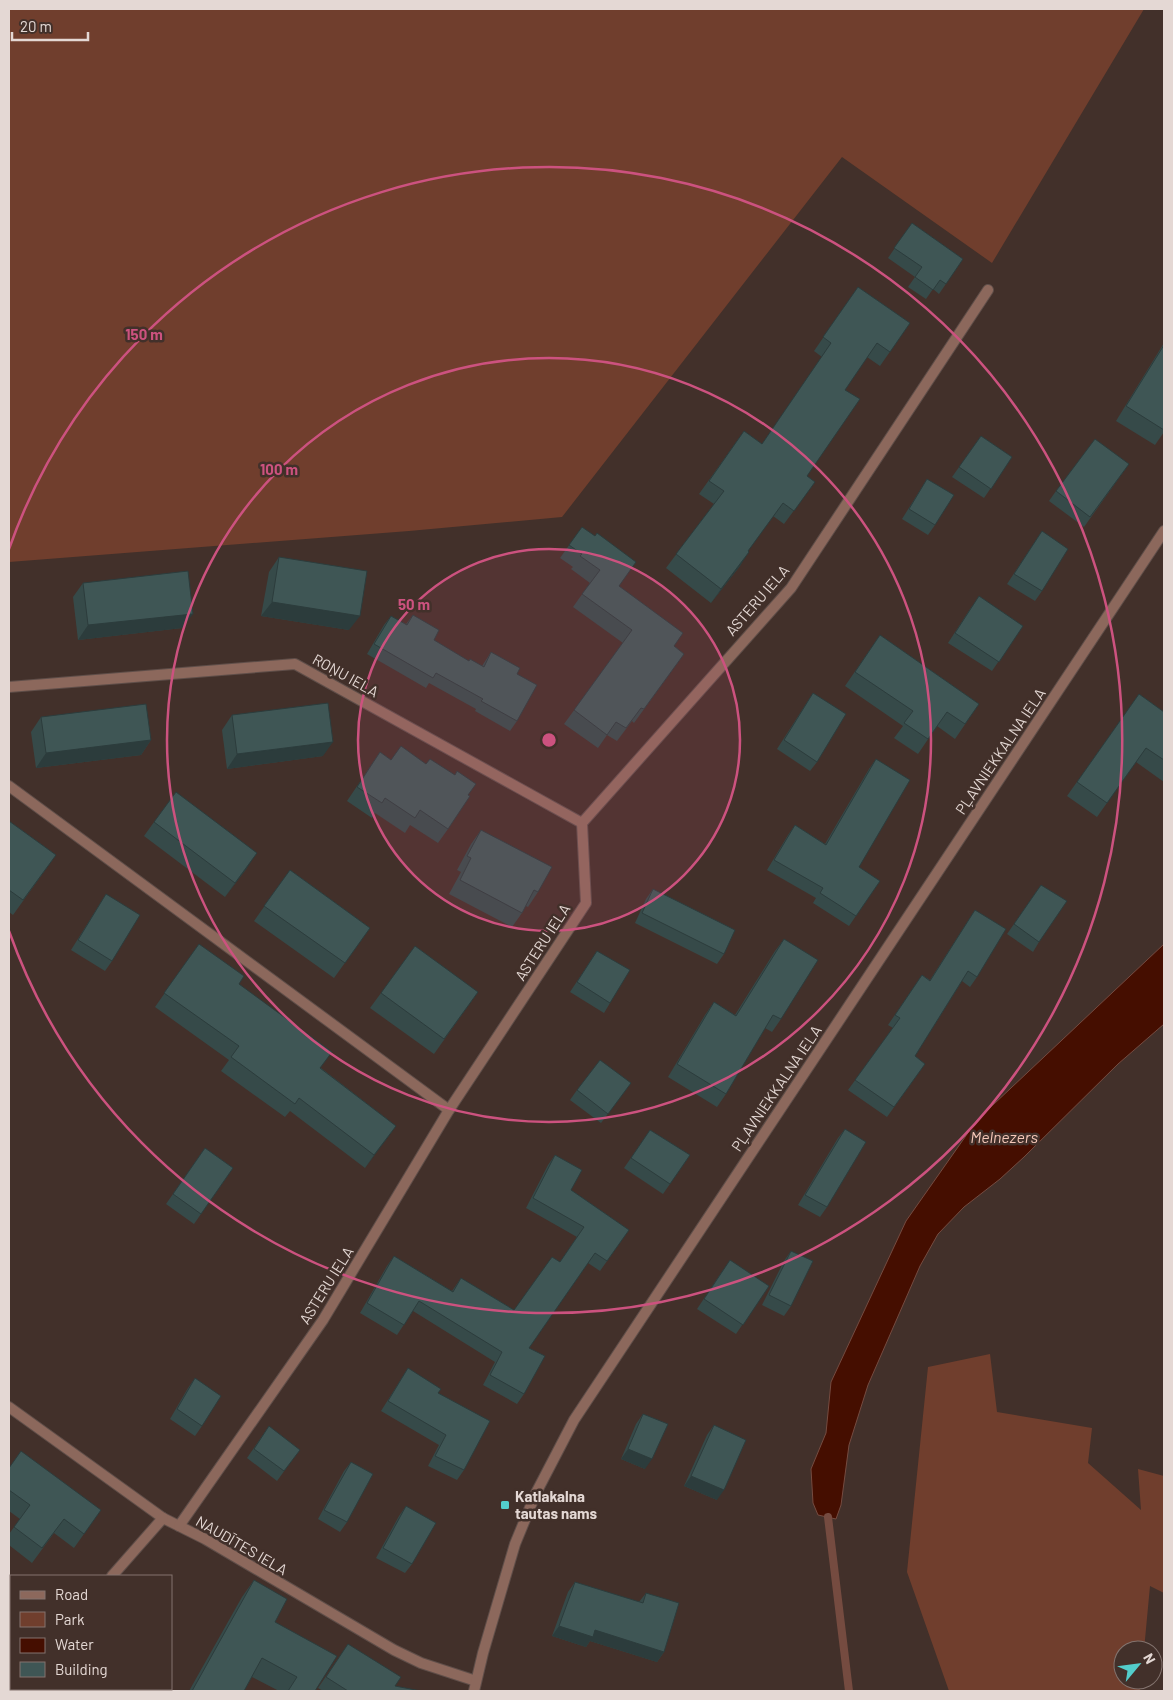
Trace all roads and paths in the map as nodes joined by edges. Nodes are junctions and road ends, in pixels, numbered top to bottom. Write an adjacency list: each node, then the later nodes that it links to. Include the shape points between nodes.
1 (988, 290): 5 (street, ASTERU IELA, via 791,588)
2 (1164, 531): 11 (street, PĻAVNIEKKALNA IELA, via 574,1420 536,1493 515,1544)
3 (9, 687): 5 (street, ROŅU IELA, via 295,664)
4 (9, 786): 6 (street)
5 (582, 823): 6 (street, ASTERU IELA, via 586,903)
6 (449, 1110): 9 (street, ASTERU IELA, via 323,1320)
7 (9, 1408): 8 (street, NAUDĪTES IELA)
8 (163, 1518): 9 (street, NAUDĪTES IELA); 10 (street)
9 (179, 1526): 11 (street, NAUDĪTES IELA, via 394,1650)
10 (113, 1575)
11 (475, 1686)

